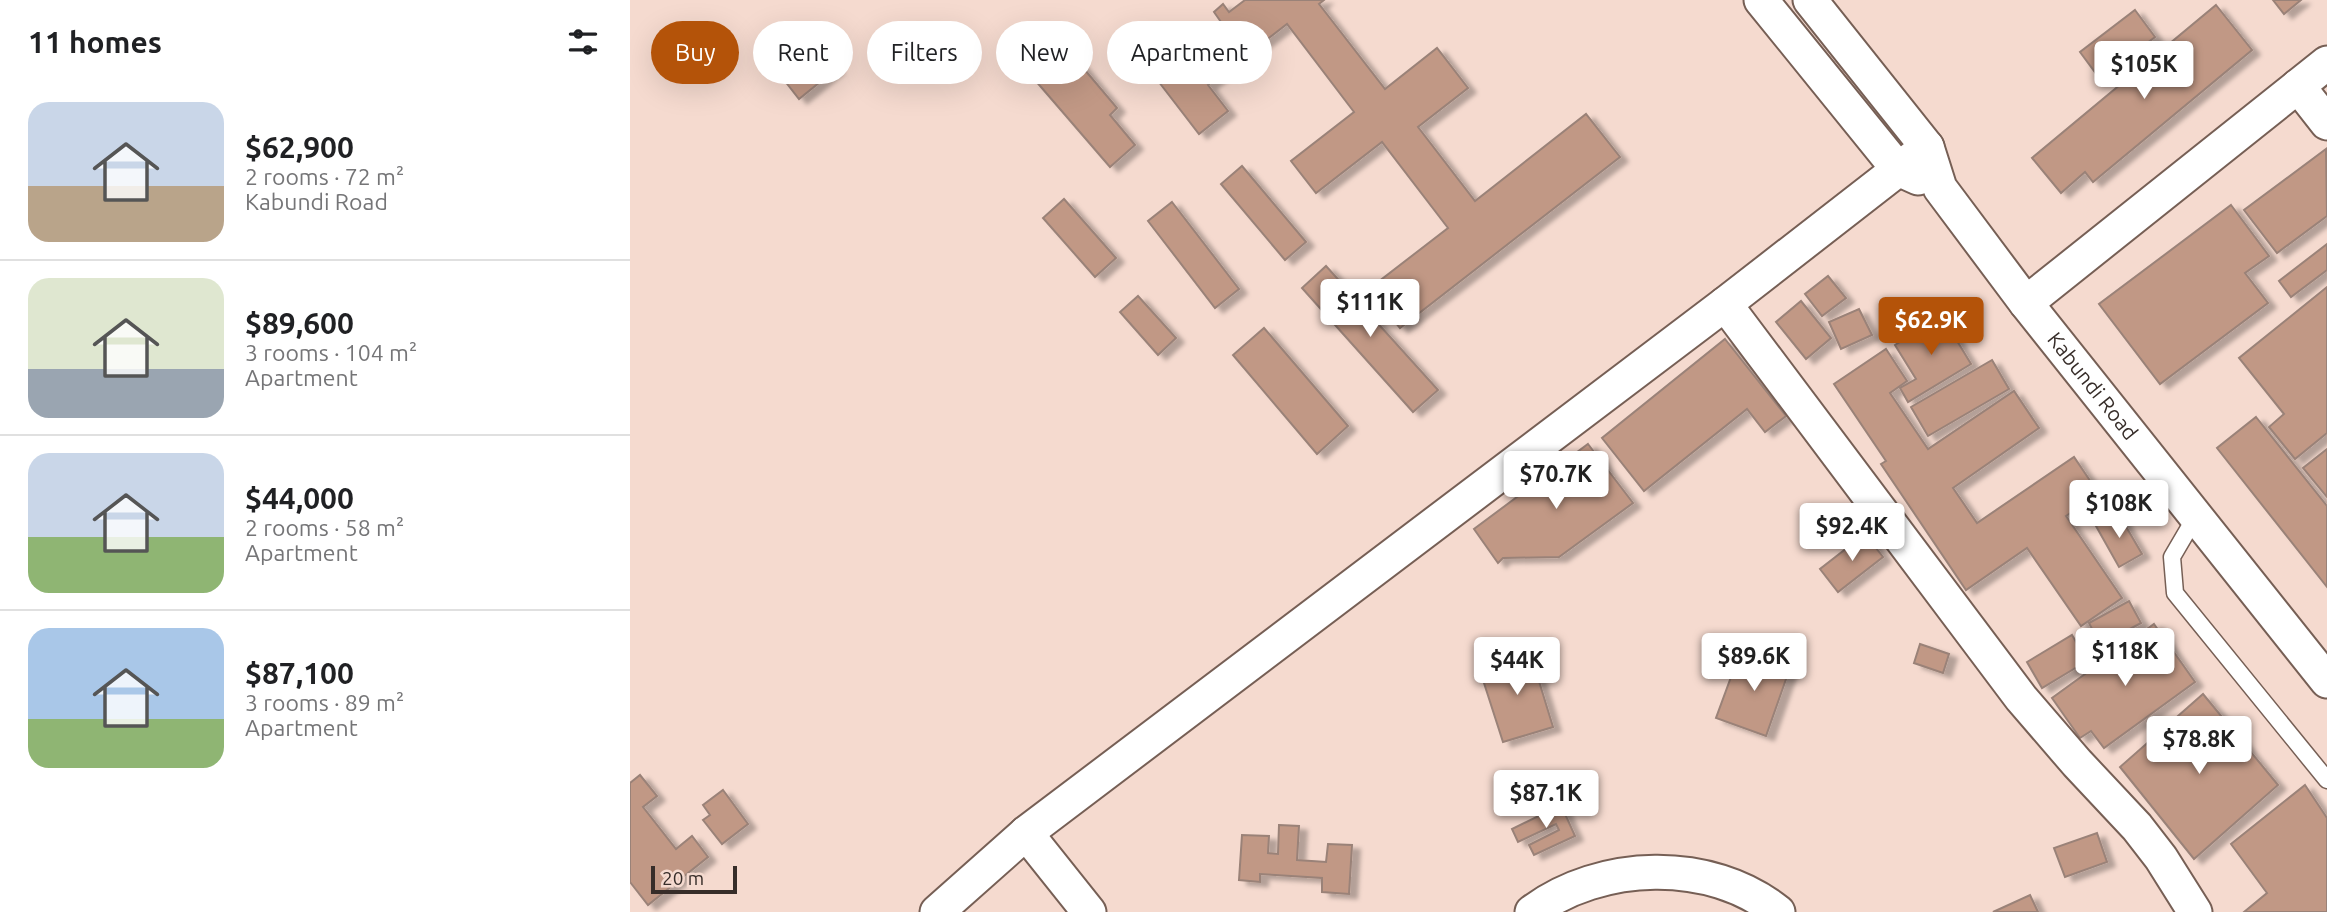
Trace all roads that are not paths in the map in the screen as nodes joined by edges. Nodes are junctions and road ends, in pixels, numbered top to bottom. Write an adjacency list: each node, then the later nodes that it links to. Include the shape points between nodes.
1 (1761, 0): 7 (street, Kabundi Road)
2 (1810, 0): 6 (street, Kabundi Road)
3 (2327, 62): 4 (street)
4 (2298, 86): 5 (street); 9 (street)
5 (2327, 122)
6 (1927, 147): 7 (street); 8 (street, Kabundi Road)
7 (1898, 169): 8 (street, Kabundi Road); 10 (street)
8 (1940, 188): 9 (street, Kabundi Road)
9 (2026, 303): 11 (street, Kabundi Road)
10 (1725, 304): 14 (street); 19 (street, via 2021,698 2137,827)
11 (2196, 516): 12 (street, Kabundi Road); 13 (lane, via 2172,556 2175,593)
12 (2327, 681)
13 (2327, 780)
14 (1026, 833): 15 (street); 16 (street)
15 (937, 912)
16 (1088, 912)
17 (1532, 912): 18 (street, via 1593,880 1640,871 1692,874 1737,889)
18 (1778, 912)
19 (2195, 912)

